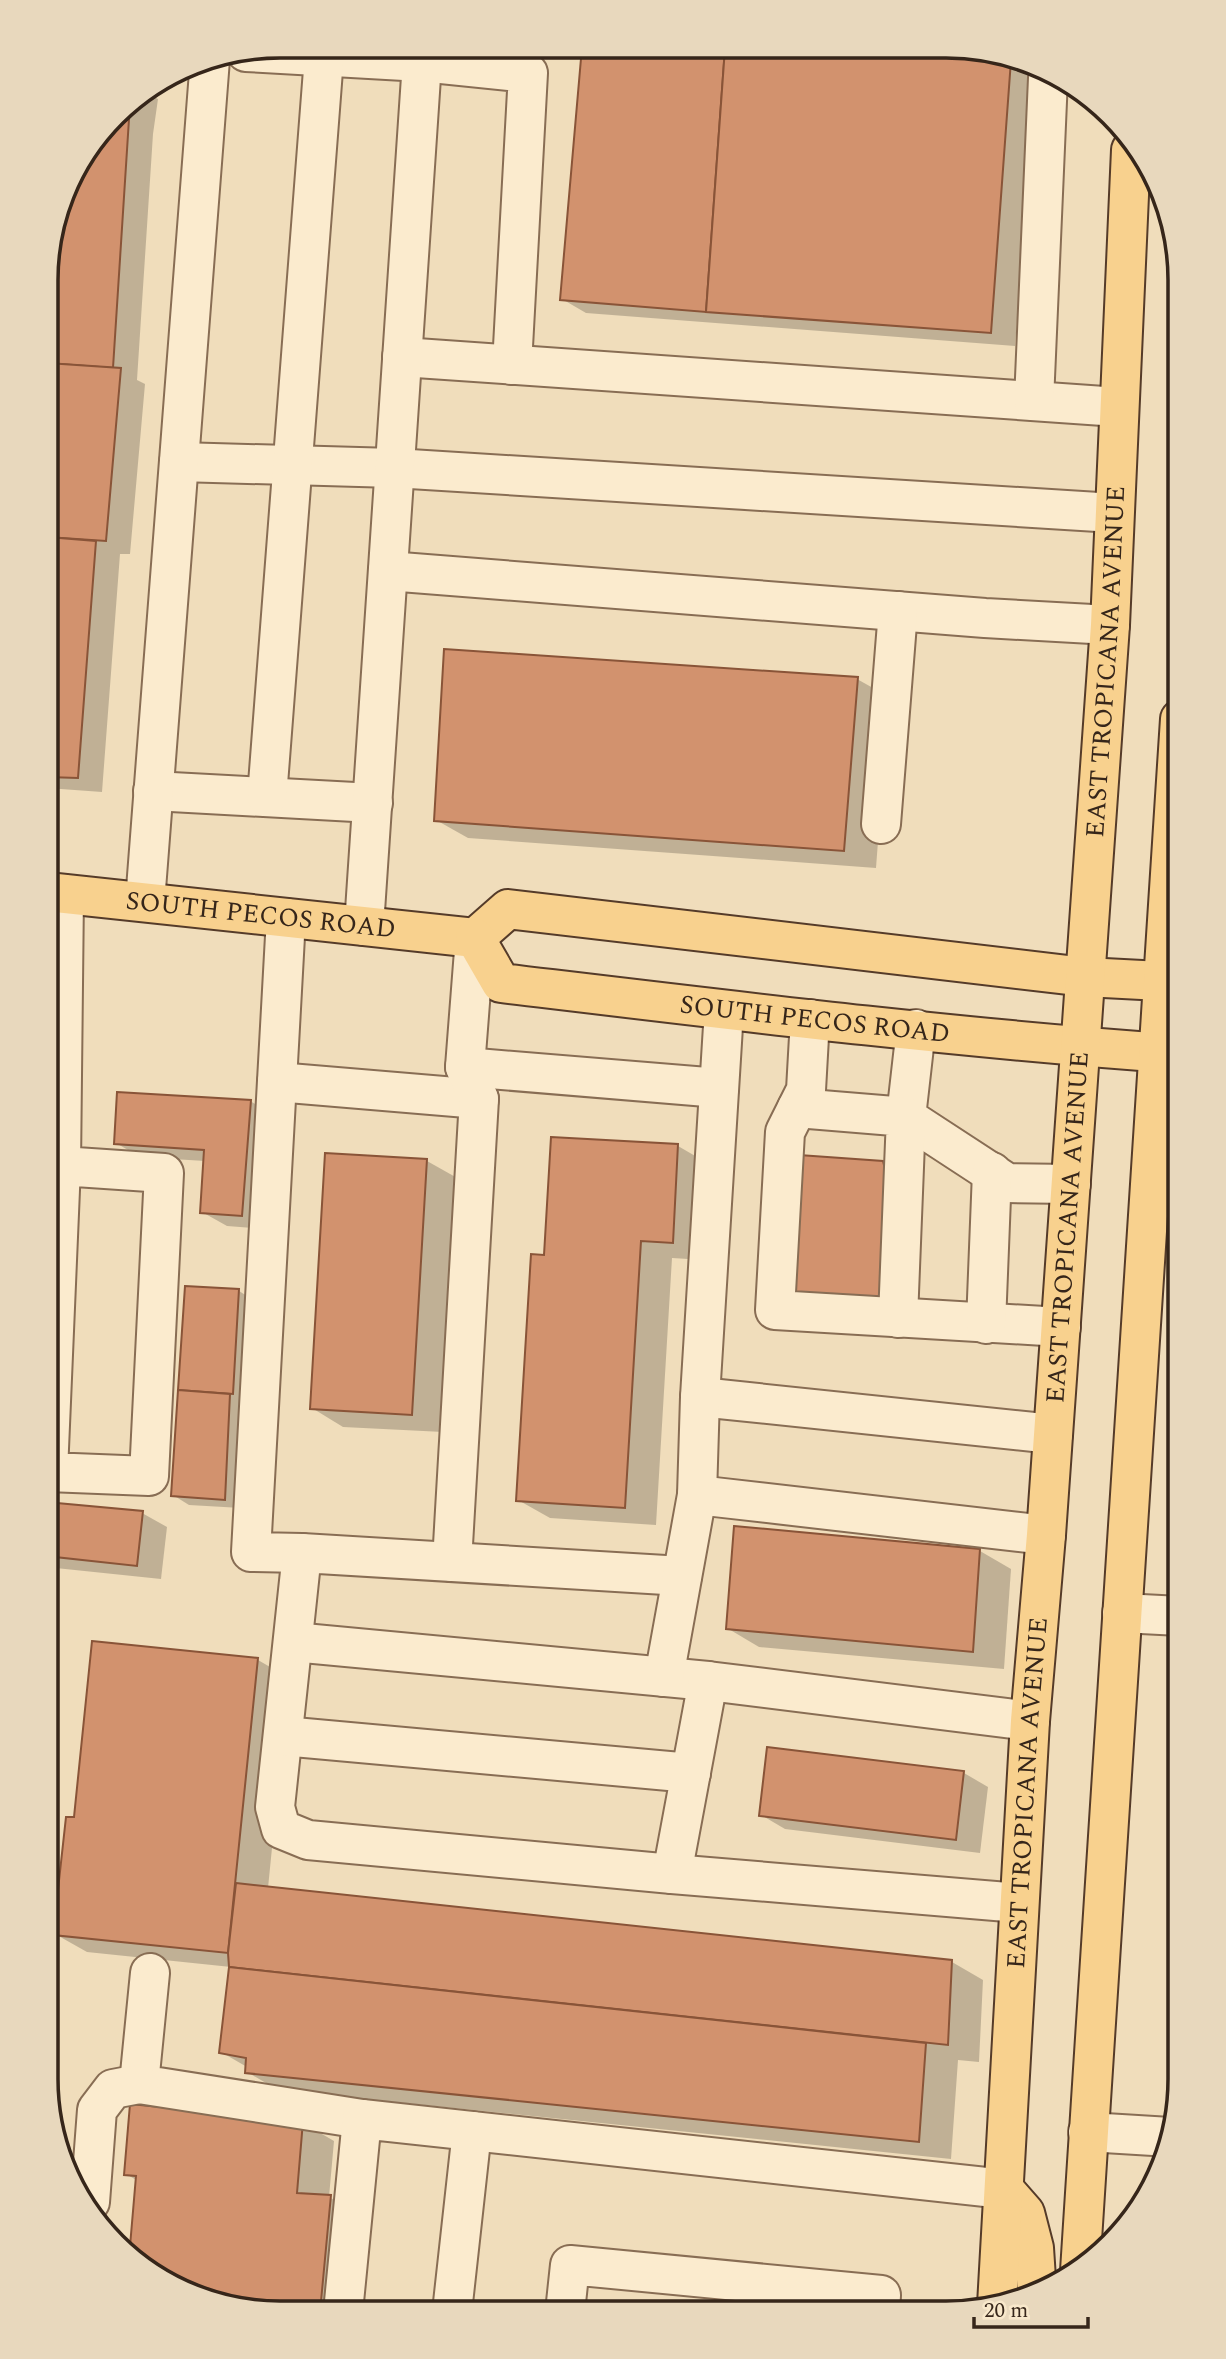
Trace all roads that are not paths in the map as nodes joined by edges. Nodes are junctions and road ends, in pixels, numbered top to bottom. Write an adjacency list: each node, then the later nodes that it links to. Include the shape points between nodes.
1 (324, 58): 12 (lane)
2 (344, 58): 3 (lane)
3 (422, 62): 7 (lane); 8 (lane, via 528,74)
4 (209, 70): 11 (lane)
5 (1048, 83): 9 (lane)
6 (1131, 156): 10 (main road, EAST TROPICANA AVENUE)
7 (402, 357): 8 (lane); 13 (lane)
8 (512, 365): 9 (lane)
9 (1034, 401): 10 (lane)
10 (1118, 407): 14 (main road, EAST TROPICANA AVENUE)
11 (178, 461): 12 (lane); 18 (lane)
12 (293, 464): 13 (lane); 19 (lane)
13 (394, 468): 14 (lane); 15 (lane)
14 (1114, 513): 17 (main road, EAST TROPICANA AVENUE)
15 (388, 571): 16 (lane); 20 (lane)
16 (898, 611): 17 (lane); 21 (lane)
17 (1110, 625): 27 (main road, EAST TROPICANA AVENUE)
18 (153, 791): 19 (lane); 23 (lane)
19 (267, 797): 20 (lane)
20 (373, 803): 25 (lane)
21 (881, 824)
22 (58, 893): 23 (main road, SOUTH PECOS ROAD)
23 (145, 902): 24 (main road, SOUTH PECOS ROAD)
24 (286, 918): 25 (main road, SOUTH PECOS ROAD); 36 (lane)
25 (364, 926): 26 (main road, SOUTH PECOS ROAD)
26 (475, 938): 27 (main road, via 508,909); 29 (main road, SOUTH PECOS ROAD, via 501,983); 37 (lane)
27 (1085, 977): 28 (main road); 33 (main road, EAST TROPICANA AVENUE)
28 (1168, 982)
29 (724, 1010): 30 (main road, SOUTH PECOS ROAD); 38 (lane)
30 (810, 1019): 32 (main road, SOUTH PECOS ROAD); 39 (lane, via 806,1090)
31 (58, 1030): 41 (lane)
32 (916, 1030): 33 (main road, SOUTH PECOS ROAD); 40 (lane)
33 (1080, 1047): 34 (main road, SOUTH PECOS ROAD); 43 (main road, EAST TROPICANA AVENUE)
34 (1168, 1053)
35 (1168, 1065): 56 (main road)
36 (277, 1082): 37 (lane); 53 (lane, via 250,1552)
37 (472, 1083): 38 (lane); 54 (lane)
38 (719, 1088): 48 (lane)
39 (797, 1108): 40 (lane); 45 (lane, via 785,1132 775,1310)
40 (906, 1117): 42 (lane); 45 (lane)
41 (61, 1166): 44 (lane); 50 (lane, via 163,1173 149,1476)
42 (992, 1172): 43 (lane, via 1007,1183); 46 (lane)
43 (1071, 1184): 47 (main road, EAST TROPICANA AVENUE)
44 (58, 1237)
45 (898, 1318): 46 (lane)
46 (986, 1324): 47 (lane)
47 (1061, 1327): 49 (main road, EAST TROPICANA AVENUE)
48 (700, 1397): 49 (lane); 51 (lane)
49 (1053, 1434): 52 (main road, EAST TROPICANA AVENUE)
50 (58, 1472)
51 (696, 1495): 52 (lane); 55 (lane)
52 (1046, 1535): 61 (main road, EAST TROPICANA AVENUE)
53 (302, 1553): 54 (lane); 58 (lane)
54 (452, 1562): 55 (lane)
55 (682, 1576): 59 (lane)
56 (1122, 1613): 57 (lane); 70 (main road)
57 (1168, 1615)
58 (293, 1642): 59 (lane); 62 (lane)
59 (664, 1677): 60 (lane)
60 (708, 1681): 61 (lane); 63 (lane)
61 (1030, 1721): 65 (main road, EAST TROPICANA AVENUE)
62 (283, 1735): 63 (lane); 64 (lane, via 275,1807 281,1829 308,1840)
63 (691, 1773): 64 (lane)
64 (672, 1874): 65 (lane)
65 (1019, 1903): 72 (main road, EAST TROPICANA AVENUE)
66 (150, 1973): 67 (lane)
67 (139, 2084): 68 (lane); 73 (lane, via 113,2089 97,2110)
68 (362, 2119): 69 (lane); 77 (lane)
69 (472, 2131): 72 (lane); 78 (lane)
70 (1088, 2132): 71 (lane); 74 (main road)
71 (1161, 2136)
72 (1004, 2189): 75 (main road, via 1025,2213); 76 (main road, EAST TROPICANA AVENUE)
73 (91, 2195)
74 (1081, 2255)
75 (1036, 2281)
76 (998, 2295)
77 (344, 2301)
78 (453, 2301)
79 (566, 2301): 80 (lane, via 570,2265 881,2295)
80 (881, 2301)

